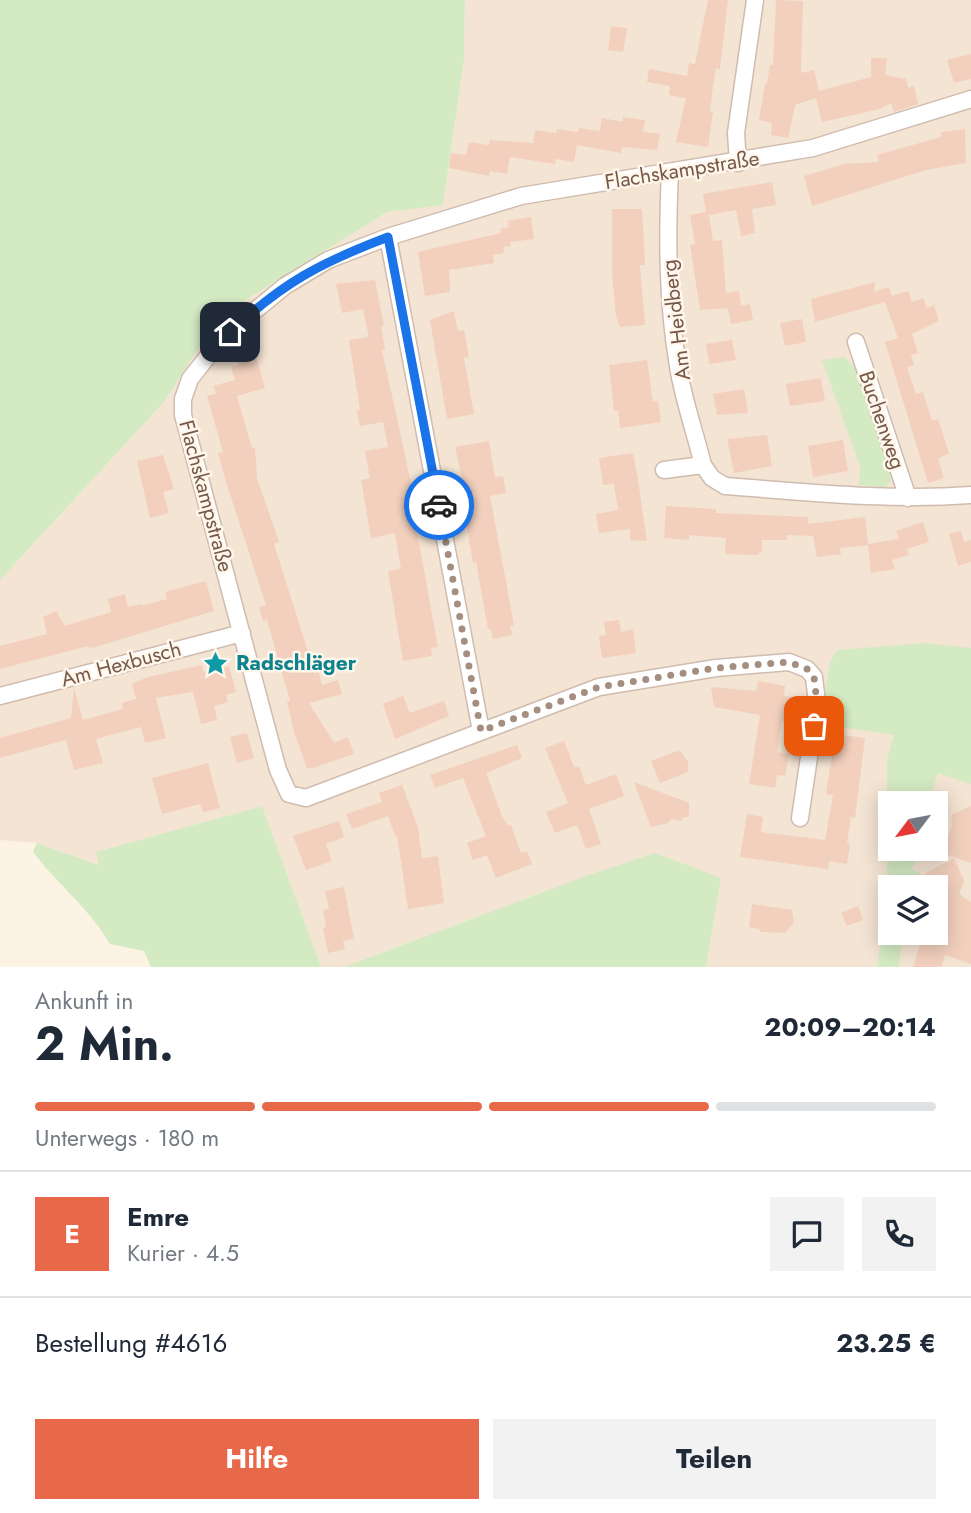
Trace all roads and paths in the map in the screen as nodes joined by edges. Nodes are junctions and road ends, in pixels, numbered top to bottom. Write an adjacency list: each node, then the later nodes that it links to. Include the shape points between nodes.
1 (755, 0): 3 (street, via 736,133)
2 (971, 99): 3 (street, Flachskampstraße, via 813,148)
3 (738, 163): 4 (street, Flachskampstraße)
4 (670, 172): 5 (street, Flachskampstraße, via 521,196); 7 (street, Am Heidberg, via 669,298 678,368)
5 (388, 237): 11 (street, Flachskampstraße, via 328,260 285,286 223,337 190,379 183,415); 13 (street)
6 (856, 342): 10 (street, Buchenweg)
7 (702, 465): 8 (street); 10 (street, via 725,486)
8 (664, 470)
9 (971, 495): 10 (street)
10 (908, 498)
11 (242, 632): 12 (street, Am Hexbusch); 13 (street, Flachskampstraße, via 278,770 284,787 296,798)
12 (0, 696)
13 (481, 731): 14 (street, Flachskampstraße, via 599,687 716,668 789,662 814,677 817,703)
14 (800, 818)

